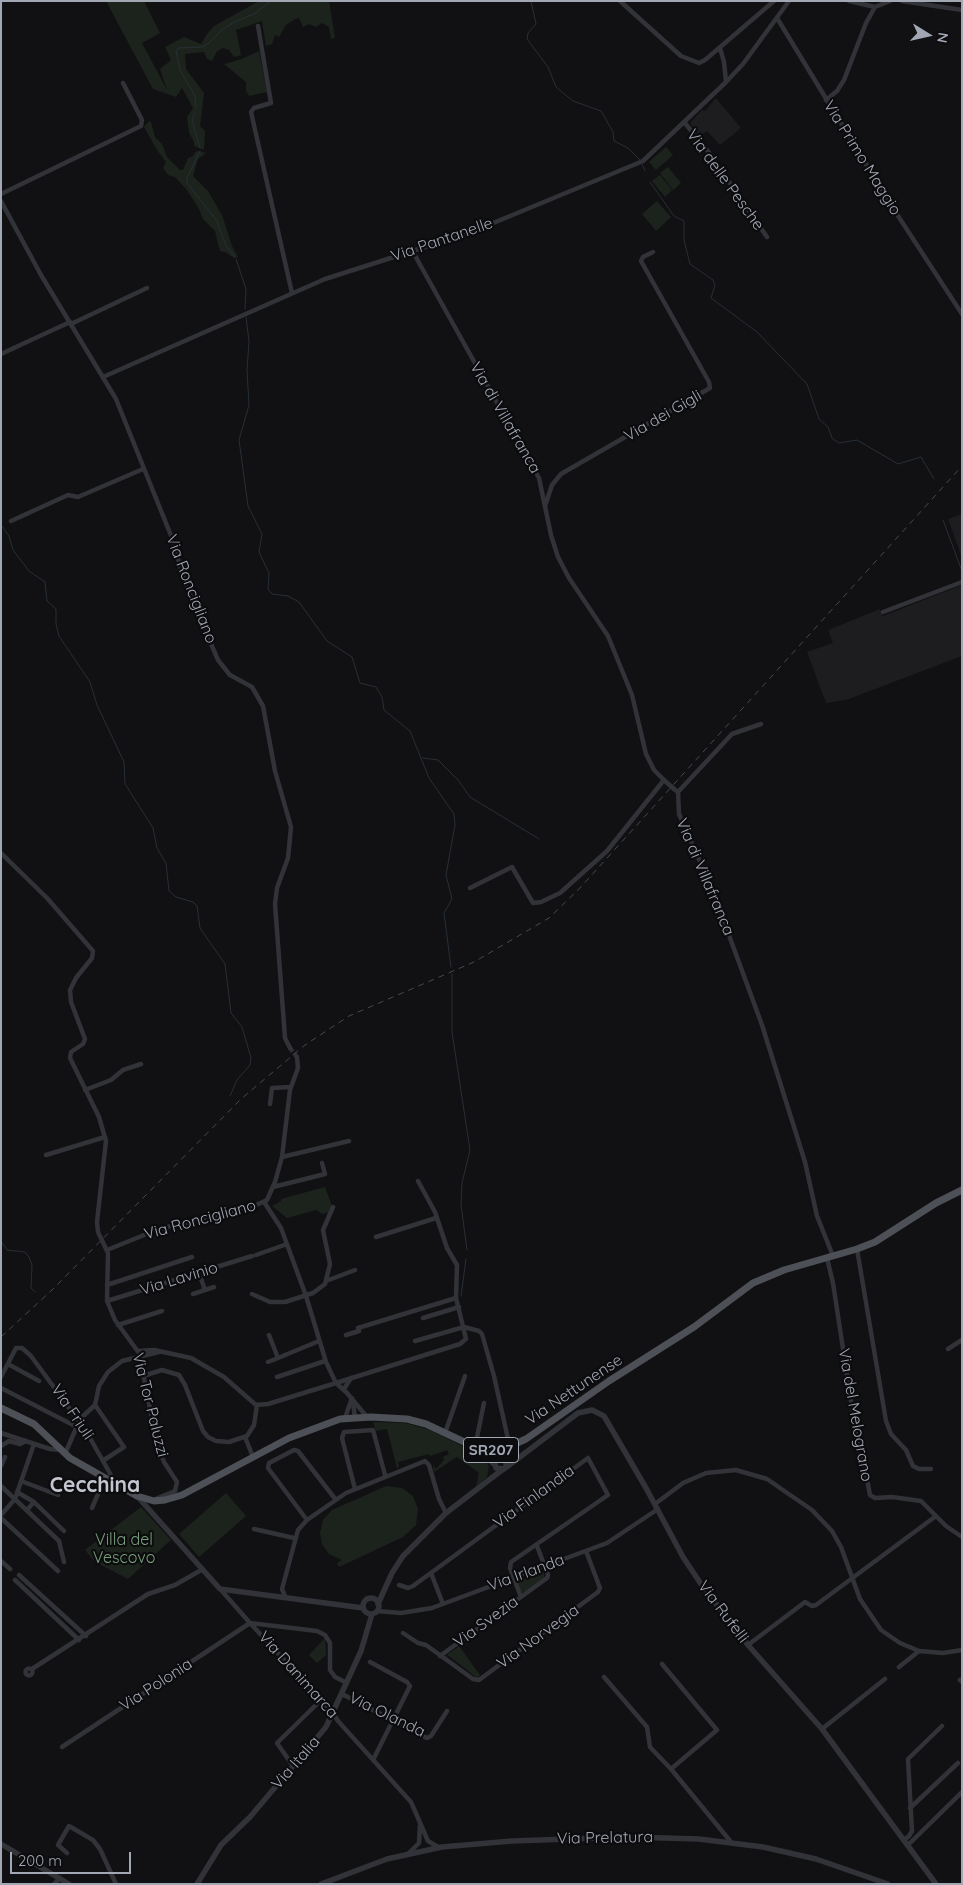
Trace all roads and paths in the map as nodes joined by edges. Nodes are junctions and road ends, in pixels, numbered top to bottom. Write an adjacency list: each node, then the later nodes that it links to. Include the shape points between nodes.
1 (620, 1): 11 (street, via 687,59 702,62)
2 (774, 1): 11 (street)
3 (789, 1): 9 (street)
4 (849, 1): 7 (street)
5 (890, 1): 7 (street)
6 (902, 1): 8 (street)
7 (875, 7): 14 (street, via 844,80)
8 (962, 10)
9 (777, 18): 12 (street, Via Pantanelle); 14 (street, Via Primo Maggio)
10 (258, 26): 22 (street, via 271,103 251,112)
11 (720, 48): 12 (street)
12 (726, 82): 15 (street, Via Pantanelle)
13 (123, 83): 16 (street, via 141,118 141,126)
14 (826, 100): 23 (street, Via Primo Maggio)
15 (684, 122): 18 (street, Via delle Pesche); 19 (street, Via Pantanelle, via 640,163 469,233)
16 (1, 194)
17 (1, 201): 24 (street, Via Roncigliano)
18 (767, 237)
19 (412, 252): 22 (street, Via Pantanelle, via 345,272); 28 (street, Via di Villafranca, via 538,476)
20 (653, 252): 28 (street, Via dei Gigli, via 641,261 710,388 561,474 552,485)
21 (147, 288): 24 (street)
22 (292, 293): 26 (street, Via Pantanelle)
23 (962, 314)
24 (70, 323): 25 (street); 26 (street, Via Roncigliano)
25 (1, 354)
26 (103, 377): 27 (street, Via Roncigliano, via 117,402)
27 (143, 469): 29 (street, via 78,498 68,494); 37 (street, Via Roncigliano, via 174,544 185,583 218,660 230,675 254,690 265,711 275,771 291,827 288,858 275,904 285,1039)
28 (545, 507): 33 (street, Via di Villafranca, via 558,557 608,636 632,696 646,754 654,770)
29 (11, 521)
30 (962, 582): 31 (street)
31 (883, 612)
32 (760, 724): 34 (street, via 740,729 730,736)
33 (665, 781): 34 (street, Via di Villafranca, bridge); 36 (street, via 600,859 557,895 532,903 512,867)
34 (676, 791): 59 (street, Via di Villafranca, via 678,812 712,889 759,1016 804,1157 816,1216)
35 (1, 853): 41 (street, Via Tor Paluzzi, via 48,898 93,950 92,958 76,978 70,994 86,1039 71,1052 70,1059)
36 (470, 888)
37 (290, 1048)
38 (297, 1057): 40 (street, Via Roncigliano, via 298,1070)
39 (141, 1064): 41 (street, via 122,1070 111,1080)
40 (291, 1087): 42 (street, via 272,1088); 46 (street, Via Roncigliano)
41 (85, 1090): 43 (street, Via Tor Paluzzi)
42 (270, 1104)
43 (105, 1137): 45 (street); 57 (street, Via Tor Paluzzi, via 107,1152 100,1182 97,1224)
44 (349, 1140): 46 (street)
45 (46, 1155)
46 (282, 1157): 49 (street, Via Roncigliano)
47 (322, 1163): 49 (street, via 325,1174)
48 (418, 1181): 53 (street)
49 (273, 1188): 51 (street, Via Roncigliano)
50 (962, 1190): 56 (main road, Via Nettunense / SR207, via 884,1237)
51 (264, 1202): 55 (street, via 277,1220); 57 (street, Via Roncigliano, via 160,1229)
52 (333, 1207): 62 (street, via 323,1230 330,1261)
53 (436, 1218): 54 (street); 69 (street, via 457,1265)
54 (376, 1237)
55 (287, 1244): 61 (street, Via Lavinio); 68 (street)
56 (857, 1249): 59 (main road, Via Nettunense / SR207); 125 (street, via 886,1421 913,1466)
57 (108, 1250): 63 (street, Via Tor Paluzzi)
58 (192, 1257): 63 (street)
59 (830, 1257): 115 (main road, Via Nettunense / SR207, via 753,1283 694,1327); 147 (street, Via del Melograno, via 858,1446 870,1495 874,1498 890,1496 919,1500)
60 (354, 1270): 62 (street)
61 (199, 1273): 65 (street); 70 (street, Via Lavinio)
62 (326, 1281): 68 (street, via 317,1291)
63 (107, 1285): 70 (street, Via Tor Paluzzi)
64 (214, 1287): 65 (street)
65 (204, 1290): 66 (street)
66 (194, 1294)
67 (252, 1294): 68 (street, via 277,1302)
68 (306, 1296): 80 (street)
69 (456, 1298): 71 (street); 77 (street, via 358,1328 359,1331)
70 (107, 1301): 74 (street, Via Tor Paluzzi)
71 (460, 1307): 73 (street); 75 (street)
72 (162, 1311): 74 (street)
73 (423, 1318)
74 (118, 1325): 82 (street, Via Tor Paluzzi)
75 (464, 1327): 79 (street); 93 (street, via 466,1337 460,1344); 115 (street, via 482,1334)
76 (269, 1334): 85 (street)
77 (346, 1335)
78 (962, 1340): 81 (street)
79 (415, 1341)
80 (319, 1342): 85 (street); 86 (street)
81 (948, 1349)
82 (138, 1351): 83 (street); 84 (street, Via Tor Paluzzi)
83 (164, 1352): 84 (street); 101 (street, via 183,1355 206,1366)
84 (140, 1357): 89 (street, Via Tor Paluzzi); 100 (street, via 120,1362 108,1372 99,1386)
85 (278, 1358): 87 (street)
86 (325, 1361): 92 (street); 95 (street)
87 (268, 1362)
88 (8, 1364): 91 (street); 94 (street); 103 (street, Via Friuli, via 18,1347 37,1362)
89 (143, 1376): 110 (street, via 162,1370 173,1372 180,1377 201,1426 210,1438 227,1442); 138 (street, Via Tor Paluzzi, via 157,1444 177,1481 175,1491)
90 (465, 1376): 109 (street)
91 (1, 1377)
92 (277, 1377)
93 (351, 1378): 95 (street); 97 (street)
94 (39, 1381)
95 (336, 1383): 97 (street); 101 (street)
96 (1, 1388): 106 (street)
97 (344, 1390): 98 (street)
98 (352, 1398): 104 (street); 105 (street); 105 (street)
99 (484, 1403): 114 (street)
100 (95, 1405): 107 (street); 121 (street, via 124,1447)
101 (257, 1405): 110 (street, via 254,1425)
102 (1, 1408): 116 (main road, Via Nettunense / SR207, via 32,1422)
103 (75, 1417): 106 (street); 107 (street, Via Friuli)
104 (367, 1417): 105 (main road, Via Nettunense / SR207); 109 (main road, Via Nettunense / SR207, via 407,1419)
105 (351, 1418): 119 (main road, Via Nettunense / SR207, via 302,1432)
106 (71, 1424): 107 (street)
107 (78, 1424): 116 (street); 121 (street, Via Friuli)
108 (1, 1433): 111 (street)
109 (445, 1433): 114 (main road, Via Nettunense / SR207)
110 (245, 1437): 119 (street)
111 (26, 1441): 112 (street); 113 (street, via 20,1444 9,1441)
112 (34, 1444): 116 (street); 128 (street)
113 (1, 1446)
114 (475, 1447): 117 (main road, Via Nettunense / SR207); 122 (street)
115 (510, 1448): 117 (main road, Via Nettunense / SR207)
116 (63, 1452): 127 (main road, Via Nettunense / SR207)
117 (501, 1455): 120 (street); 122 (street); 124 (street)
118 (5, 1457): 123 (street)
119 (253, 1457): 139 (main road, Via Nettunense / SR207, via 184,1494)
120 (515, 1459): 124 (street); 141 (street, Via Rufelli, via 573,1416 595,1411 608,1421)
121 (104, 1460): 130 (street, Via Friuli)
122 (494, 1464): 124 (street, via 498,1470); 129 (street)
123 (1, 1466)
124 (504, 1468): 129 (street)
125 (931, 1469)
126 (385, 1475): 132 (street); 132 (street, via 373,1430 344,1432 342,1438); 145 (street, via 426,1462)
127 (105, 1478): 130 (main road, Via Nettunense / SR207); 142 (street)
128 (21, 1481): 133 (street); 134 (street)
129 (485, 1484): 145 (street)
130 (117, 1485): 135 (main road, Via Nettunense / SR207)
131 (1, 1486): 136 (street)
132 (355, 1489): 137 (street)
133 (17, 1492): 136 (street); 140 (street)
134 (58, 1495)
135 (137, 1496): 138 (main road, Via Nettunense / SR207); 144 (street)
136 (15, 1499): 143 (street); 146 (street)
137 (336, 1500): 148 (street); 148 (street, via 298,1451 269,1463 268,1468)
138 (151, 1501): 139 (main road, Via Nettunense / SR207)
139 (160, 1501): 144 (street)
140 (34, 1502): 143 (street); 150 (street)
141 (657, 1507): 154 (street, Via Irlanda, via 616,1539); 163 (street, Via Irlanda, via 676,1487 701,1474 733,1470 760,1476 784,1489 827,1525 840,1544); 175 (street, Via Rufelli, via 687,1564)
142 (92, 1508)
143 (27, 1510): 156 (street, via 60,1542)
144 (152, 1512): 158 (street)
145 (446, 1513): 169 (street, via 400,1560 383,1594)
146 (1, 1516): 160 (street)
147 (936, 1516): 151 (street, Via del Melograno); 163 (street)
148 (307, 1520): 152 (street)
149 (254, 1529): 152 (street)
150 (64, 1531)
151 (962, 1537)
152 (294, 1538): 166 (street, via 282,1589)
153 (537, 1546): 157 (street); 161 (street, Via Finlandia, via 608,1495 588,1458); 162 (street, Via Finlandia, via 511,1563)
154 (586, 1551): 157 (street, Via Irlanda); 179 (street, Via Norvegia, via 599,1592 481,1679 473,1679)
155 (1, 1561): 159 (street)
156 (64, 1562)
157 (545, 1567): 162 (street, Via Irlanda); 167 (street, Via Svezia, via 547,1578)
158 (203, 1569): 165 (street); 173 (street, via 175,1585 148,1594)
159 (10, 1570)
160 (58, 1571)
161 (431, 1573): 164 (street, Via Finlandia, via 410,1588); 168 (street)
162 (514, 1578): 167 (street); 168 (street, Via Irlanda)
163 (852, 1579): 175 (street, via 816,1606 804,1603); 178 (street, Via Irlanda, via 877,1626 896,1641)
164 (399, 1585)
165 (220, 1588): 166 (street); 170 (street, Via Danimarca)
166 (284, 1596): 169 (street)
167 (521, 1597): 179 (street, Via Svezia)
168 (443, 1604): 169 (street, Via Irlanda, via 420,1611 386,1612)
169 (372, 1607): 186 (street, Via Italia, via 361,1651)
170 (250, 1623): 186 (street, via 322,1633 330,1642 331,1671 336,1678); 188 (street, Via Danimarca); 196 (street, Via Polonia)
171 (402, 1633): 179 (street)
172 (72, 1634): 173 (street, via 17,1577); 174 (street); 176 (street)
173 (86, 1636): 174 (street)
174 (79, 1640): 176 (street)
175 (748, 1645): 195 (street, Via Rufelli)
176 (70, 1646): 183 (street)
177 (962, 1650): 178 (street, Via Irlanda, via 942,1653)
178 (919, 1651): 182 (street)
179 (440, 1656)
180 (370, 1662): 191 (street, via 409,1684)
181 (662, 1664): 200 (street, via 717,1730)
182 (899, 1667)
183 (32, 1669)
184 (604, 1677): 200 (street, via 647,1727 650,1747)
185 (885, 1679): 195 (street)
186 (347, 1683): 187 (street, Via Italia)
187 (342, 1694): 190 (street, Via Italia); 191 (street, Via Olanda)
188 (321, 1700): 190 (street, Via Danimarca); 199 (street, via 277,1743)
189 (447, 1711): 191 (street, Via Olanda, via 428,1738)
190 (334, 1713): 192 (street, Via Italia); 194 (street, Via Danimarca)
191 (393, 1720): 197 (street)
192 (327, 1725): 194 (street, Via Danimarca, via 336,1723); 199 (street, Via Italia)
193 (942, 1726): 202 (street, via 908,1759)
194 (345, 1728): 197 (street, Via Danimarca)
195 (822, 1730): 205 (street, Via Rufelli)
196 (62, 1747)
197 (373, 1760): 203 (street, Via Danimarca, via 411,1802)
198 (958, 1763): 202 (street)
199 (293, 1766): 214 (street, Via Italia, via 221,1845)
200 (671, 1769): 204 (street)
201 (962, 1792): 205 (street)
202 (910, 1808): 205 (street, via 912,1831)
203 (420, 1821): 207 (street, Via Danimarca, via 429,1842); 209 (street, via 419,1844)
204 (731, 1842): 207 (street, Via Prelatura, via 675,1837 578,1838); 216 (street, Via Prelatura, via 804,1856)
205 (906, 1842): 217 (street, Via Rufelli)
206 (1, 1844): 210 (street)
207 (442, 1847): 209 (street, Via Prelatura)
208 (67, 1852): 213 (street, via 58,1845 69,1826 94,1840)
209 (408, 1854): 215 (street, Via Prelatura, via 366,1865)
210 (60, 1878): 211 (street); 212 (street)
211 (54, 1884)
212 (69, 1884)
213 (116, 1884)
214 (197, 1884)
215 (321, 1884)
216 (888, 1884)
217 (936, 1884)

